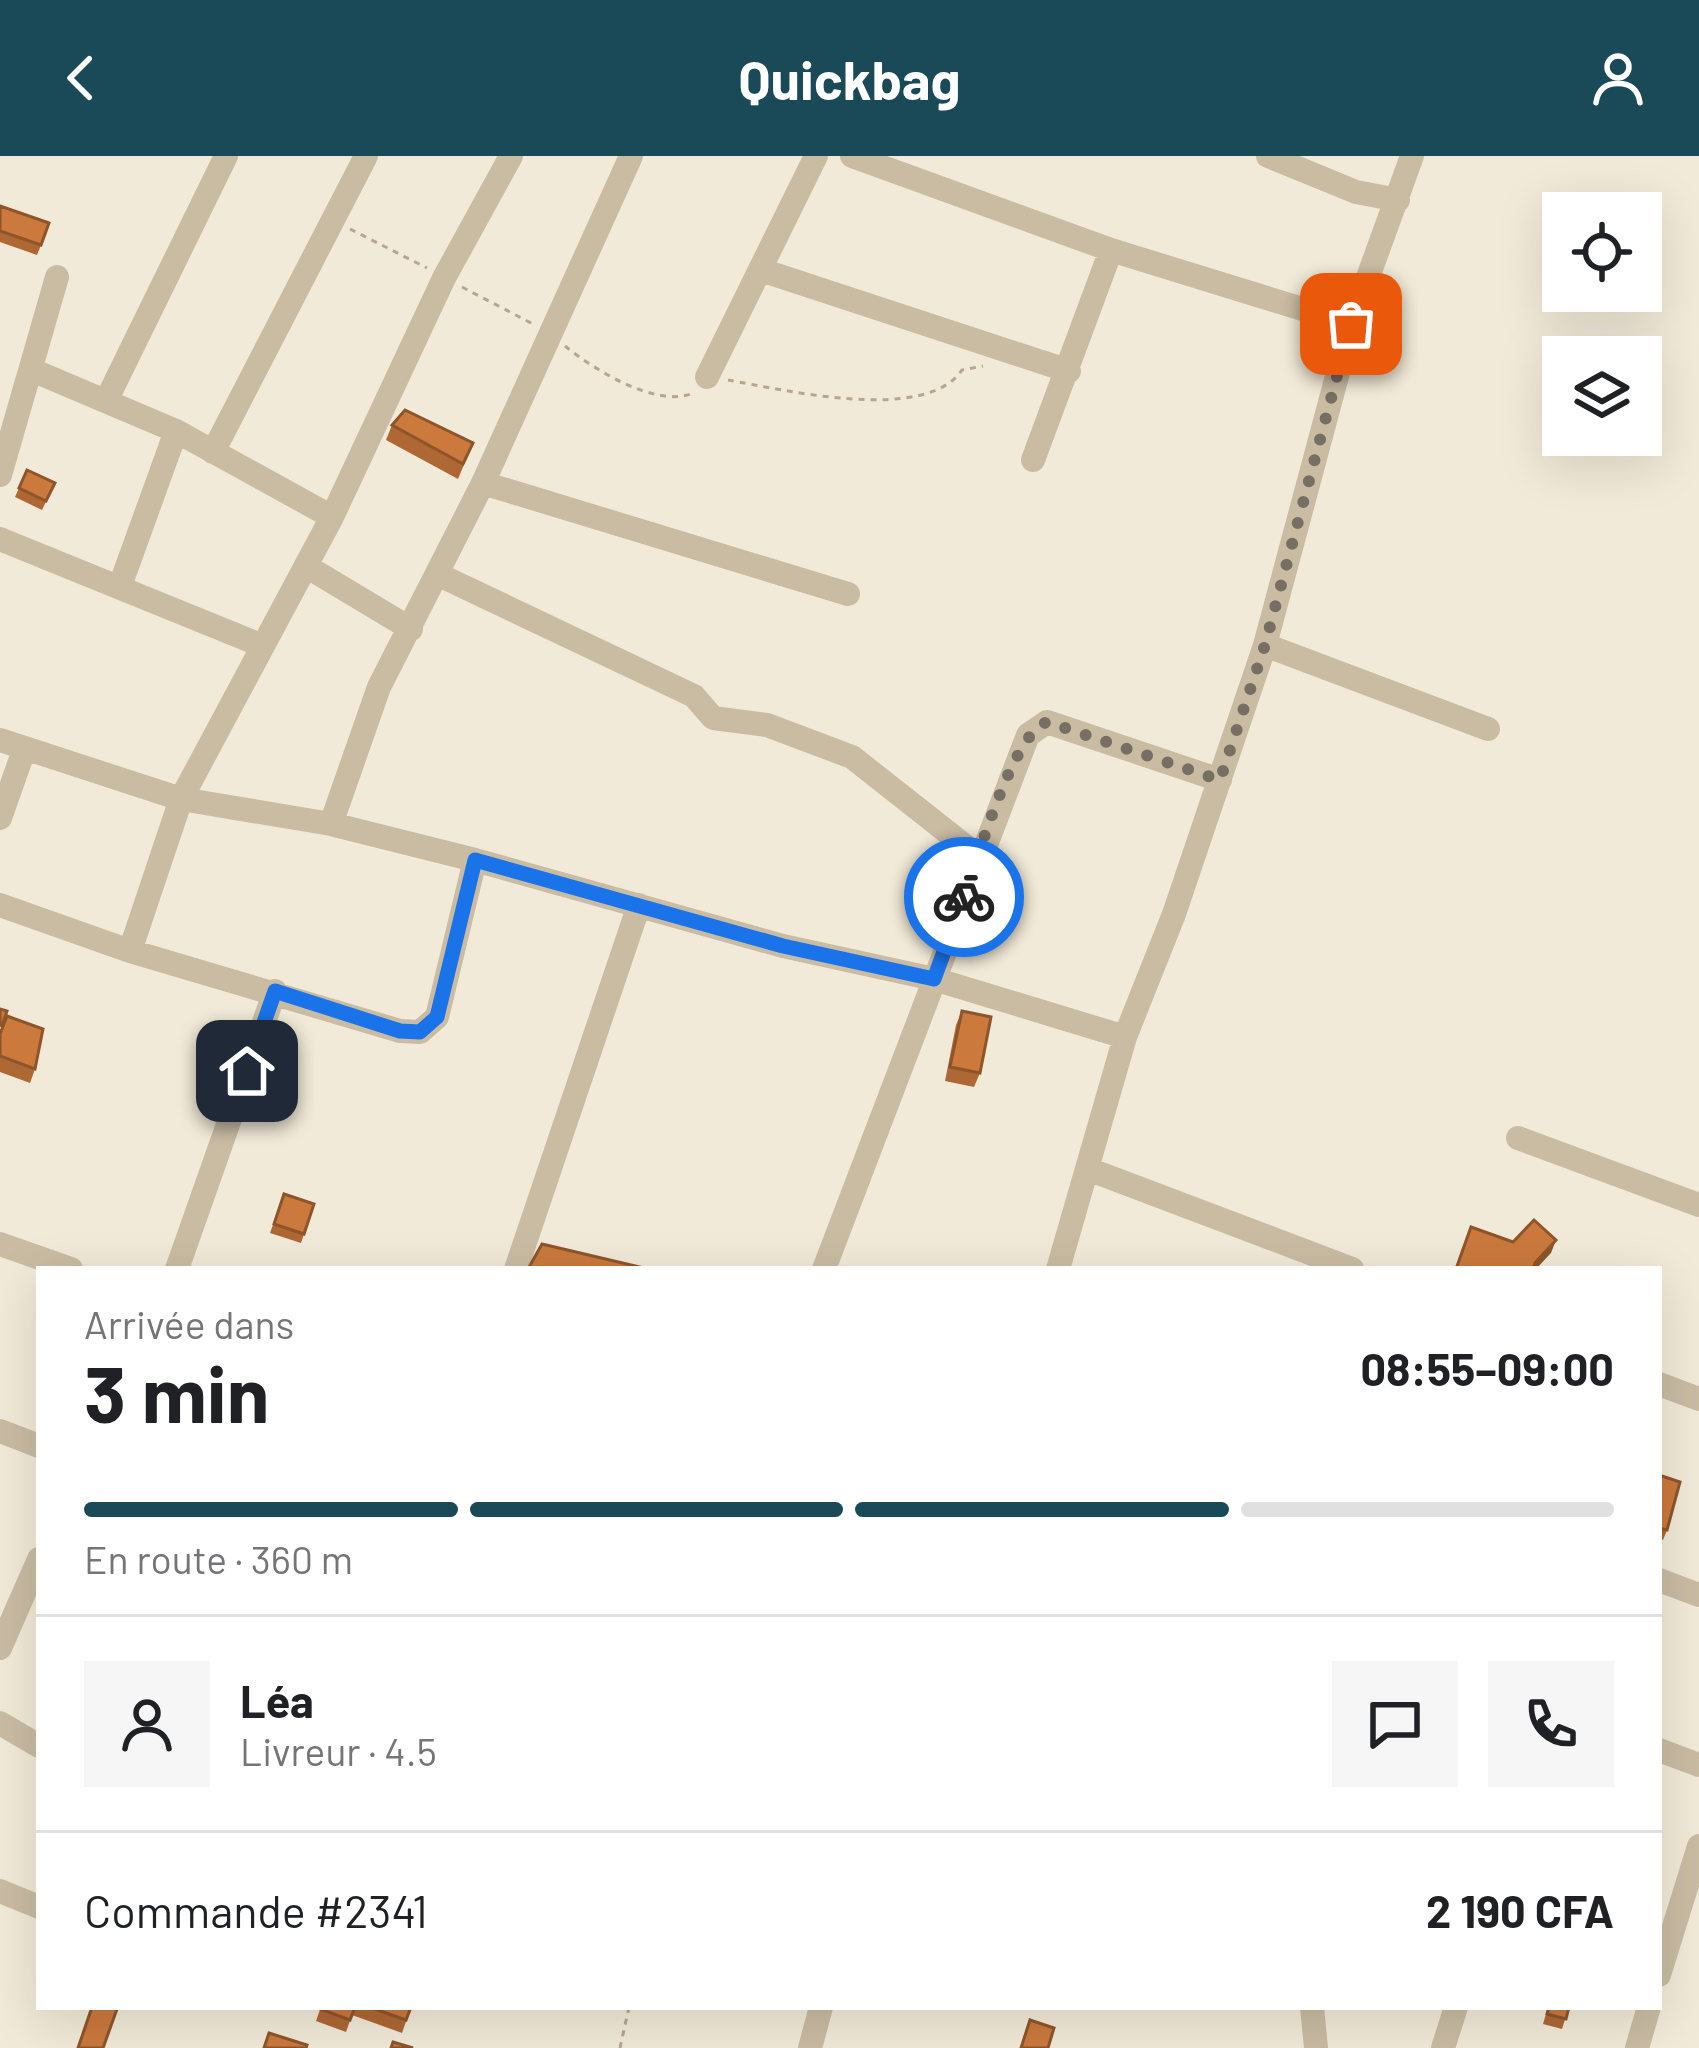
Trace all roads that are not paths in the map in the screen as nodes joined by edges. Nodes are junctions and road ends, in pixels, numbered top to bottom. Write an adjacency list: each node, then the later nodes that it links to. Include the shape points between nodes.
1 (226, 156): 17 (street)
2 (366, 156): 19 (street)
3 (511, 156): 23 (street)
4 (631, 156): 22 (street)
5 (816, 156): 11 (street)
6 (852, 156): 10 (street)
7 (1268, 156): 9 (street)
8 (1412, 156): 9 (street)
9 (1398, 200): 13 (street)
10 (1111, 250): 13 (street); 15 (street)
11 (761, 270): 15 (street); 16 (street)
12 (57, 277): 14 (street)
13 (1351, 324): 30 (street)
14 (32, 370): 17 (street); 21 (street)
15 (1069, 371): 20 (street)
16 (707, 377)
17 (106, 401): 18 (street)
18 (176, 431): 19 (street); 27 (street)
19 (213, 452): 23 (street)
20 (1033, 460)
21 (0, 474)
22 (483, 483): 26 (street); 28 (street)
23 (332, 517): 25 (street)
24 (0, 539): 27 (street)
25 (306, 566): 29 (street); 31 (street)
26 (437, 574): 29 (street); 38 (street, via 694,696 713,718 767,725 852,757)
27 (120, 586): 31 (street)
28 (848, 594)
29 (411, 629): 37 (street, via 380,687)
30 (1265, 645): 32 (street); 34 (street)
31 (263, 646): 35 (street)
32 (1488, 729)
33 (12, 744): 35 (street); 36 (street)
34 (1220, 780): 38 (street, via 1047,722 1028,735); 45 (street)
35 (181, 799): 37 (street); 42 (street)
36 (0, 818)
37 (331, 824): 39 (street)
38 (979, 857): 43 (street)
39 (475, 860): 40 (street); 44 (street, via 437,1017 420,1032)
40 (639, 904): 43 (street); 52 (street)
41 (0, 905): 42 (street)
42 (130, 951): 44 (street)
43 (934, 979): 45 (street); 53 (street)
44 (275, 991): 51 (street)
45 (1125, 1037): 47 (street)
46 (1518, 1138): 48 (street)
47 (1088, 1169): 54 (street); 55 (street)
48 (1699, 1205)
49 (0, 1244): 50 (street)
50 (62, 1266)
51 (178, 1266)
52 (517, 1266)
53 (825, 1266)
54 (1059, 1266)
55 (1344, 1266)
56 (1662, 1385): 57 (street)
57 (1699, 1399)
58 (0, 1431): 59 (street)
59 (36, 1445)
60 (36, 1565): 63 (street)
61 (1662, 1581): 62 (street)
62 (1699, 1595)
63 (20, 1600): 64 (street)
64 (0, 1648)
65 (0, 1723): 66 (street)
66 (36, 1744)
67 (1662, 1751): 68 (street)
68 (1699, 1765)
69 (1699, 1846): 72 (street)
70 (0, 1891): 71 (street)
71 (36, 1906)
72 (1662, 1966)
73 (820, 2010): 77 (street)
74 (1312, 2010): 78 (street)
75 (1455, 2010): 79 (street)
76 (1648, 2010): 80 (street)
77 (810, 2048)
78 (1316, 2048)
79 (1443, 2048)
80 (1636, 2048)

